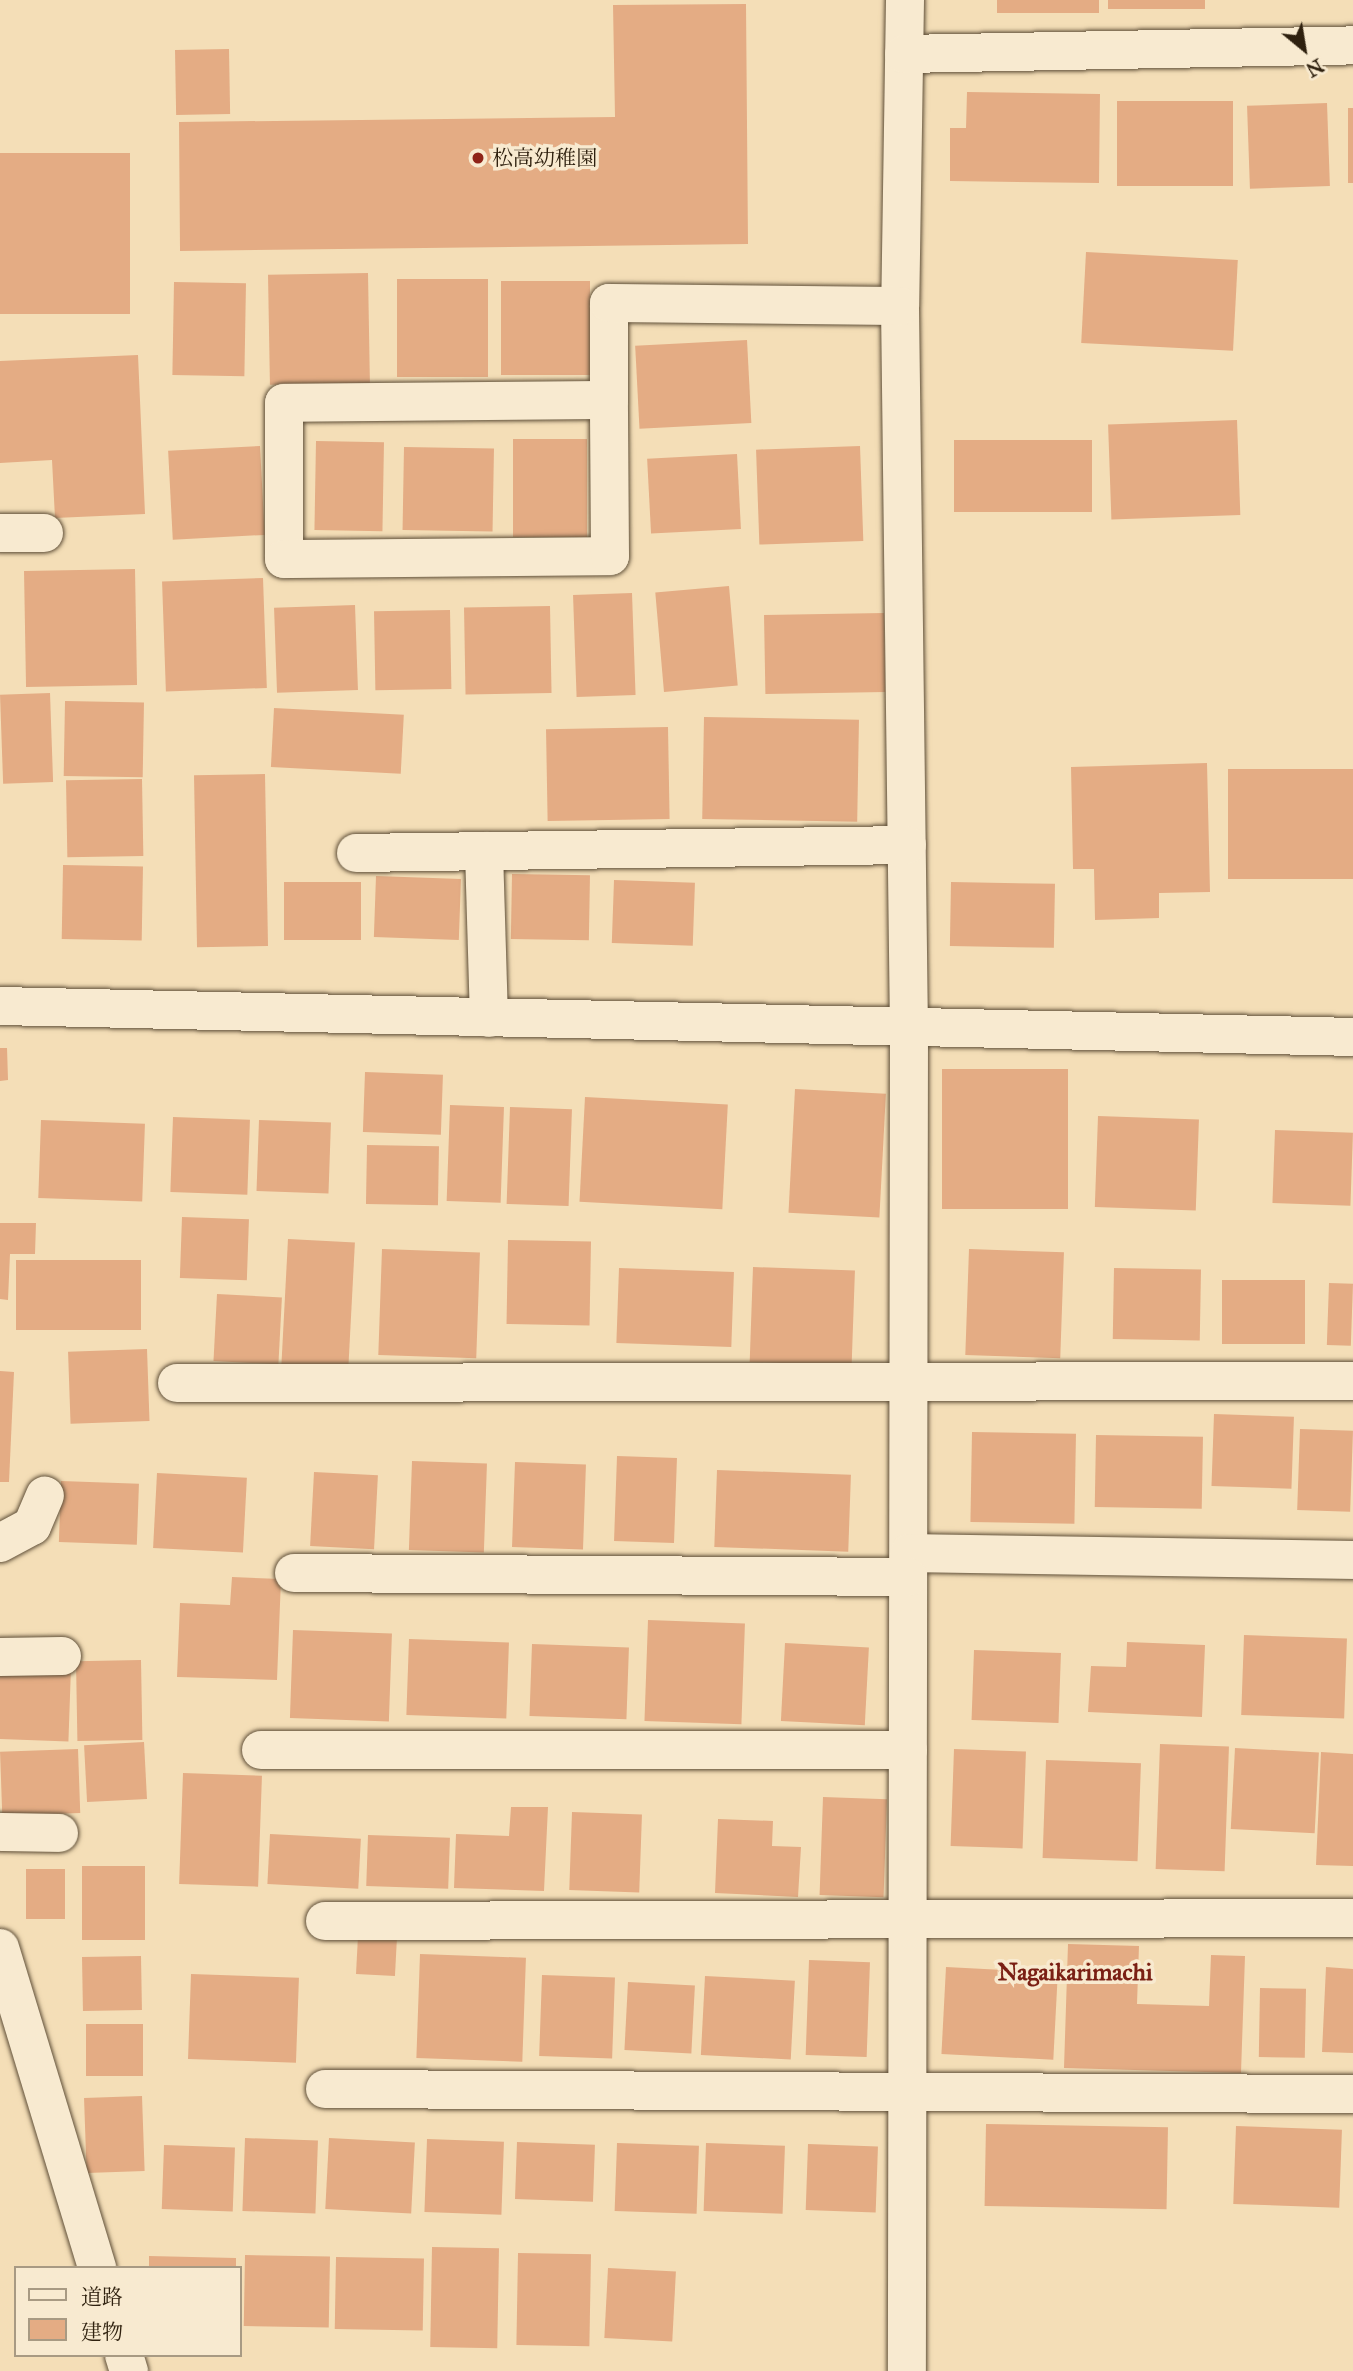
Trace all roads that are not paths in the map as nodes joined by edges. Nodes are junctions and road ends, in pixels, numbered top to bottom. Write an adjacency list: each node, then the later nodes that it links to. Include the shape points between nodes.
1 (905, 0): 3 (street)
2 (1353, 45): 3 (street)
3 (904, 54): 4 (street)
4 (900, 306): 5 (street, via 608,303); 8 (street)
5 (609, 400): 5 (street, via 610,556 284,559 284,403)
6 (0, 533): 7 (street)
7 (44, 533)
8 (907, 845): 9 (street); 13 (street)
9 (484, 851): 10 (street); 12 (street)
10 (356, 853)
11 (0, 1006): 12 (street)
12 (489, 1018): 13 (street)
13 (909, 1029): 14 (street); 16 (street)
14 (1353, 1037)
15 (1353, 1381): 16 (street)
16 (909, 1382): 17 (street); 21 (street)
17 (177, 1383)
18 (45, 1496): 19 (street, via 32,1526)
19 (0, 1543)
20 (1353, 1560): 21 (street)
21 (909, 1565): 22 (street); 26 (street)
22 (294, 1573)
23 (62, 1656): 24 (street)
24 (0, 1657)
25 (261, 1750): 26 (street)
26 (908, 1750): 30 (street)
27 (0, 1832): 28 (street)
28 (59, 1833)
29 (1353, 1918): 30 (street)
30 (908, 1919): 31 (street); 34 (street)
31 (325, 1921)
32 (0, 1948): 36 (street)
33 (325, 2089): 34 (street)
34 (908, 2092): 35 (street); 37 (street)
35 (1353, 2094)
36 (96, 2266)
37 (907, 2371)

